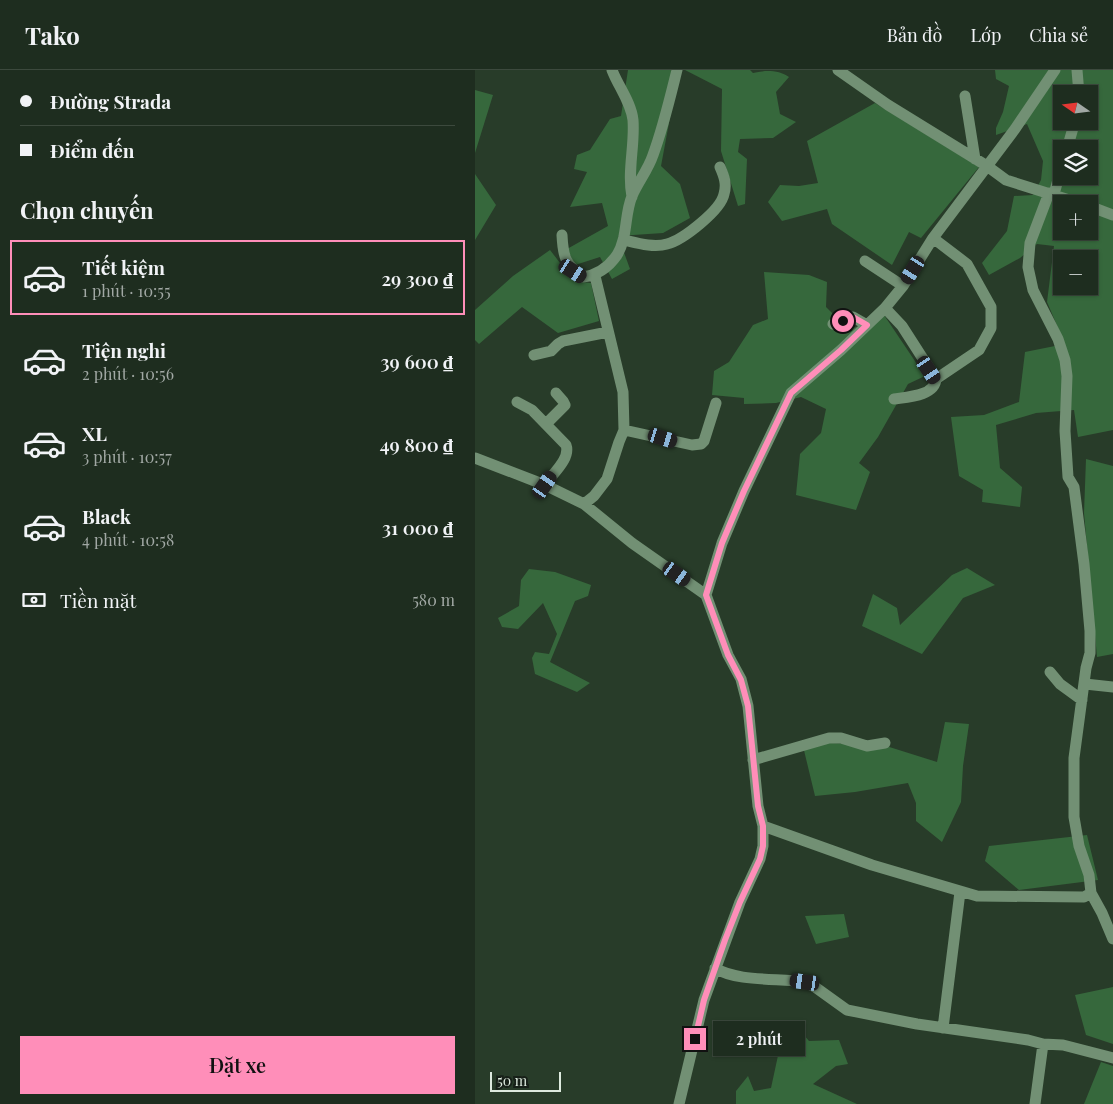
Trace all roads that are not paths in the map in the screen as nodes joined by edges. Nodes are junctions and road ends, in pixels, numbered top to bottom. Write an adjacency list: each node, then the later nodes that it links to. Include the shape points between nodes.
1 (612, 70): 14 (street, via 631,108 633,120)
2 (677, 70): 14 (street, via 654,154)
3 (838, 70): 8 (street)
4 (1055, 70): 9 (street)
5 (1077, 70): 6 (street)
6 (1078, 85)
7 (965, 96): 8 (street)
8 (975, 159): 9 (street)
9 (987, 166): 12 (street, via 1006,180); 18 (street)
10 (720, 167): 19 (street, via 725,180 720,204 682,237 666,245)
11 (1055, 185): 12 (street)
12 (1052, 194): 13 (street); 40 (street, via 1030,243 1028,267 1033,290 1058,338 1065,360 1068,476 1074,487 1090,631)
13 (1055, 195)
14 (632, 197): 19 (street)
15 (1098, 209): 16 (street)
16 (1113, 215)
17 (561, 236): 21 (street, via 569,267 583,277)
18 (933, 238): 22 (street); 28 (street, via 967,264 991,307 991,328 979,350)
19 (624, 240): 21 (street, via 607,268)
20 (865, 261): 22 (street)
21 (595, 276): 26 (street)
22 (903, 286): 23 (street)
23 (885, 308): 25 (street); 28 (street, via 902,326)
24 (833, 324): 25 (street, via 853,317)
25 (867, 325): 38 (street, via 791,393 722,543)
26 (609, 332): 27 (street, via 563,341 551,351); 34 (street, via 623,392)
27 (534, 355)
28 (936, 379): 30 (street, via 930,390)
29 (556, 393): 33 (street, via 565,405)
30 (894, 399)
31 (517, 402): 33 (street)
32 (716, 403): 34 (street, via 701,444 679,443)
33 (546, 424): 36 (street, via 567,449 564,461)
34 (624, 430): 37 (street, via 607,479)
35 (475, 458): 36 (street)
36 (545, 485): 37 (street)
37 (584, 504): 38 (street, via 632,543)
38 (706, 595): 44 (street, via 728,655 741,680 748,706)
39 (1050, 672): 42 (street)
40 (1085, 684): 41 (street); 42 (street)
41 (1113, 687)
42 (1082, 700): 47 (street, via 1074,758 1074,817)
43 (885, 744): 44 (street, via 867,746 829,738)
44 (753, 760): 45 (street)
45 (763, 826): 46 (street, via 872,865); 49 (street, via 760,859)
46 (961, 892): 47 (street, via 977,896 1084,897); 50 (street)
47 (1091, 893): 48 (street)
48 (1113, 939)
49 (715, 968): 50 (street, via 738,977 805,982 847,1010); 53 (street)
50 (943, 1028): 51 (street)
51 (1043, 1044): 52 (street, via 1063,1045); 54 (street)
52 (1113, 1058)
53 (679, 1104)
54 (1035, 1104)

